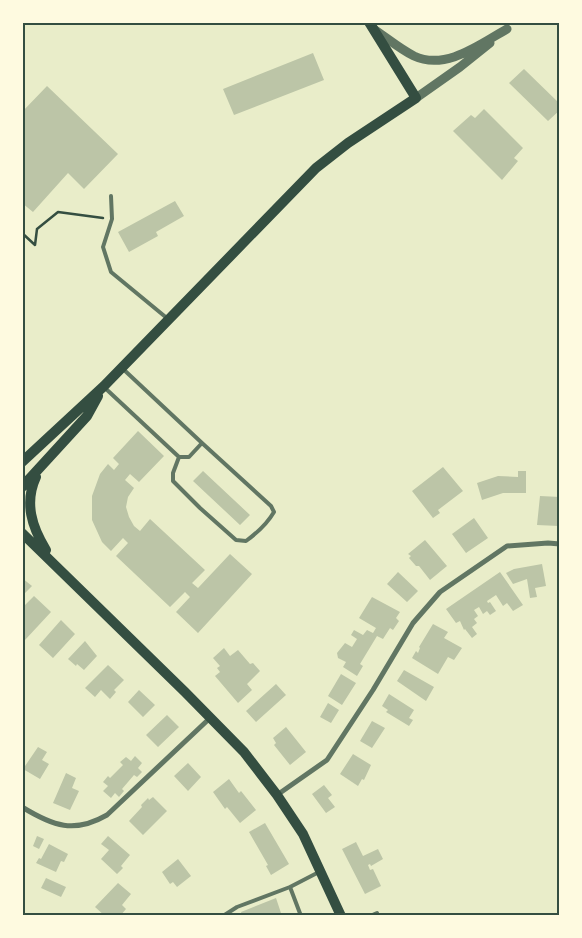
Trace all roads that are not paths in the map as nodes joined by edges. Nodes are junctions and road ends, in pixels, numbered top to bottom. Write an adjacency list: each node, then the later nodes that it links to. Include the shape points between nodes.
1 (372, 26): 2 (street, via 414,56 446,60); 3 (main road)
2 (510, 26): 3 (street, via 460,68)
3 (416, 98): 5 (main road, via 316,168)
4 (111, 196): 5 (lane, via 112,219 103,247 111,272)
5 (168, 319): 6 (main road)
6 (121, 368): 7 (main road); 8 (lane)
7 (104, 386): 9 (lane); 10 (main road); 11 (main road, via 87,416)
8 (202, 443): 9 (lane, via 189,457); 9 (lane, via 274,512 246,541 236,540 173,480)
9 (179, 457)
10 (22, 462)
11 (42, 466): 12 (main road); 15 (main road, via 31,489 30,508 39,538)
12 (22, 487)
13 (22, 533): 15 (main road)
14 (560, 544): 17 (street, via 506,546 440,592 413,623 327,760)
15 (53, 562): 16 (main road)
16 (210, 718): 17 (main road, via 244,752); 18 (street, via 107,815 95,822 68,826 40,818)
17 (277, 795): 19 (main road, via 303,834)
18 (22, 808)
19 (320, 871): 20 (lane); 23 (main road)
20 (290, 887): 21 (lane, via 236,907); 22 (lane)
21 (223, 916)
22 (301, 916)
23 (341, 916)
24 (370, 916): 25 (lane, via 377,913)
25 (378, 916)

